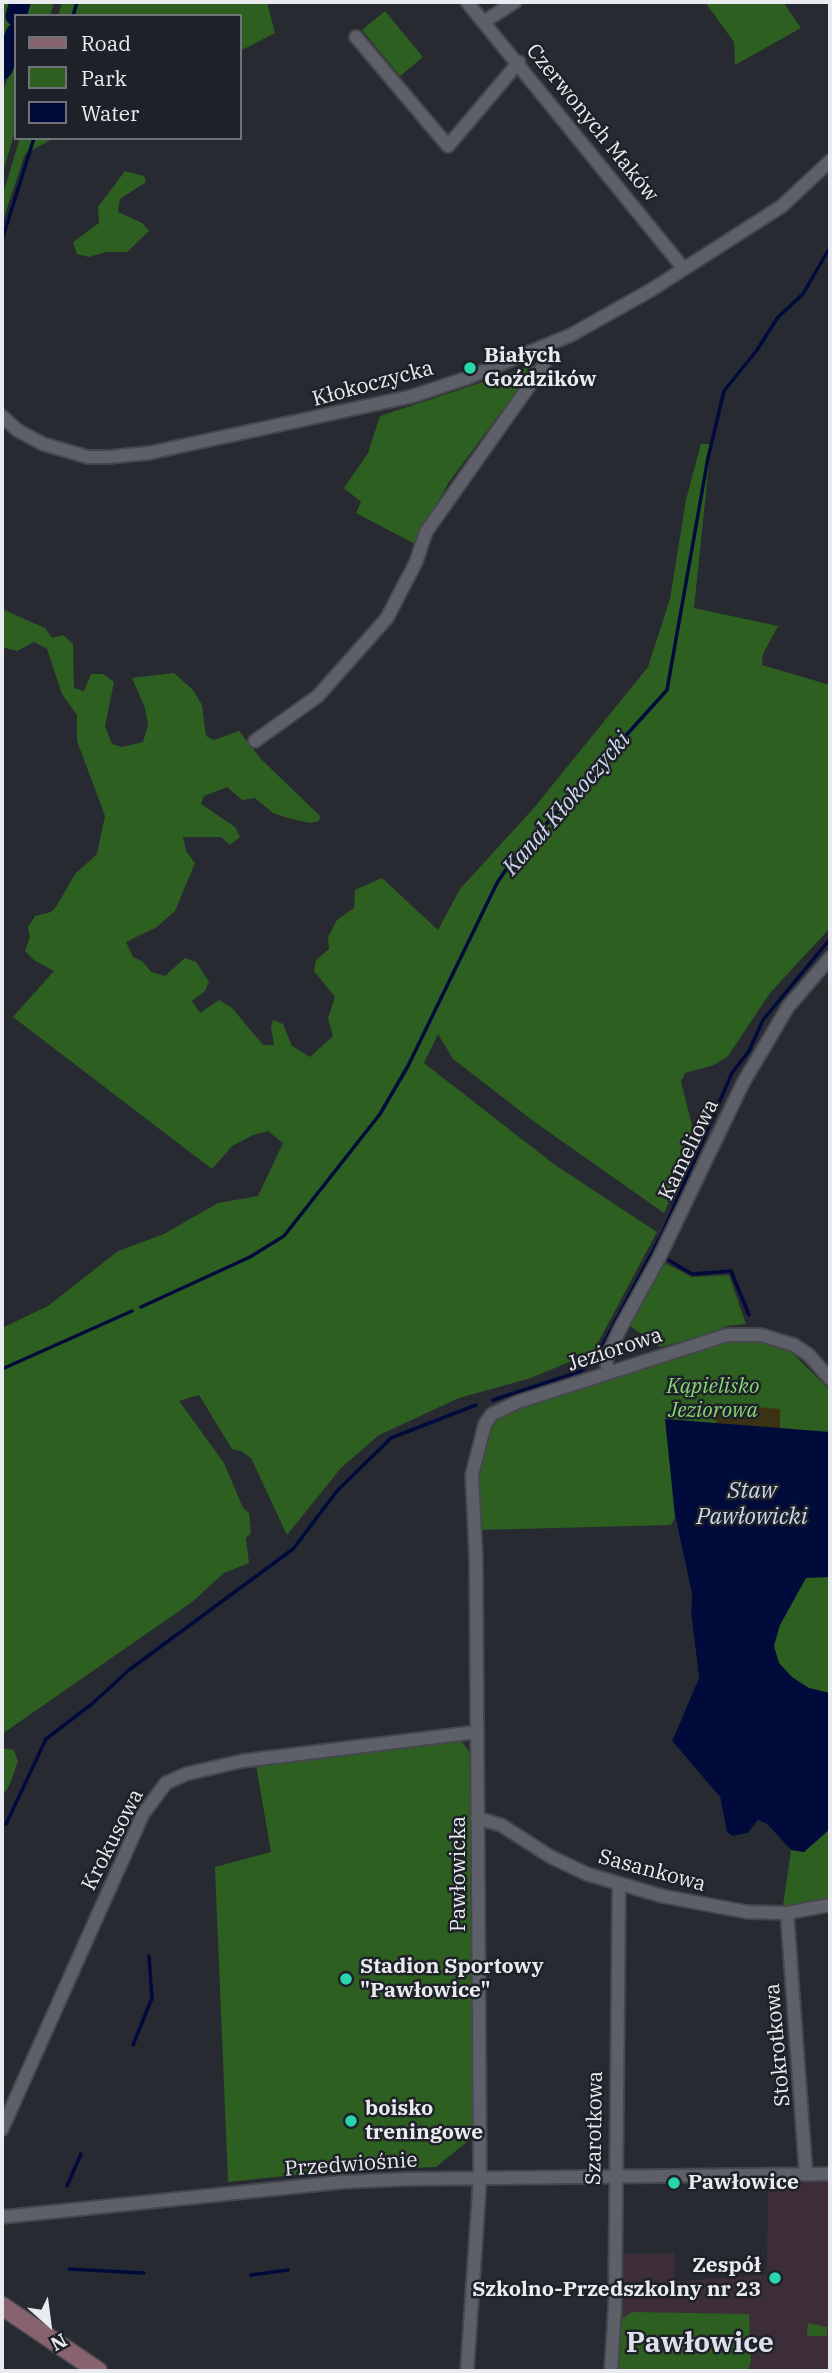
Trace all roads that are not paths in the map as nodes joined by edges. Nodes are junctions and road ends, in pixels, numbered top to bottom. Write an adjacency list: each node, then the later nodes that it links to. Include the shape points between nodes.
1 (467, 2): 3 (street, Czerwonych Maków)
2 (515, 2): 3 (street)
3 (485, 21): 5 (street, Czerwonych Maków)
4 (356, 37): 5 (street, via 448,146)
5 (519, 62): 7 (street, Czerwonych Maków)
6 (830, 161): 7 (street, Kłokoczycka, via 782,206)
7 (684, 269): 8 (street, Kłokoczycka)
8 (545, 347): 9 (street, Kłokoczycka, via 467,379 376,406 149,453 88,457 67,453 17,430); 10 (street, via 544,365 426,532 387,618 318,696)
9 (2, 416)
10 (255, 741)
11 (830, 958): 12 (street, Kameliowa, via 788,1007 743,1083 611,1349 605,1363)
12 (608, 1372): 13 (street, Jeziorowa, via 707,1340 747,1334 794,1345); 14 (street, Jeziorowa, via 492,1415 477,1447)
13 (830, 1379)
14 (472, 1502): 15 (street, Pawłowicka)
15 (477, 1732): 16 (street, Pawłowicka); 20 (street, Krokusowa, via 242,1761 166,1783 144,1814)
16 (477, 1818): 17 (street, Sasankowa, via 502,1825 551,1857); 24 (street, Pawłowicka)
17 (619, 1885): 19 (street, Sasankowa, via 747,1913); 22 (street, Szarotkowa)
18 (830, 1905): 19 (street, Sasankowa)
19 (787, 1913): 23 (street, Stokrotkowa)
20 (2, 2129)
21 (830, 2174): 23 (street, Przedwiośnie)
22 (614, 2175): 23 (street, Przedwiośnie); 24 (street, Przedwiośnie); 29 (street, Szarotkowa)
23 (806, 2175)
24 (480, 2178): 25 (street, Przedwiośnie, via 342,2182); 28 (street, Pawłowicka)
25 (2, 2217)
26 (2, 2306): 27 (street)
27 (99, 2371)
28 (467, 2371)
29 (611, 2371)

